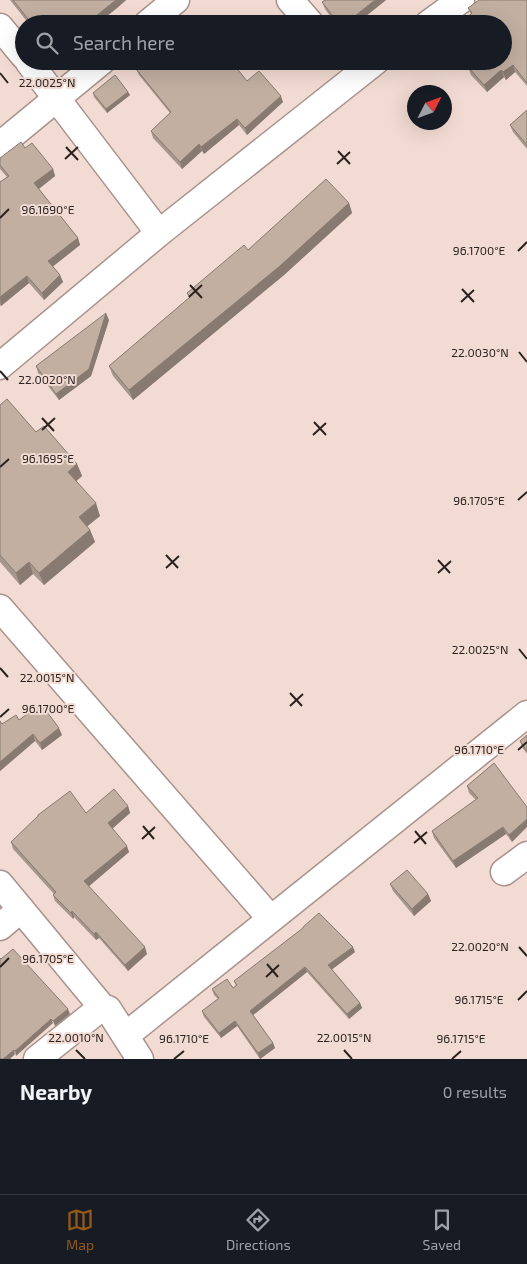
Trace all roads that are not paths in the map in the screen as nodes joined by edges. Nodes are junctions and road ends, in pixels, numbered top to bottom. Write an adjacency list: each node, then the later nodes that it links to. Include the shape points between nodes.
1 (176, 0): 4 (street)
2 (290, 0): 5 (street)
3 (461, 0): 6 (street)
4 (158, 15)
5 (303, 15)
6 (440, 15)
7 (0, 27): 8 (street)
8 (15, 45)
9 (35, 70): 12 (street)
10 (91, 70): 12 (street)
11 (355, 70): 14 (street)
12 (57, 98): 13 (street); 14 (street)
13 (0, 144)
14 (159, 233): 15 (street)
15 (0, 366)
16 (0, 608): 22 (street)
17 (527, 714): 22 (street)
18 (527, 855): 19 (street)
19 (504, 872)
20 (0, 884): 21 (street)
21 (21, 909): 23 (street); 24 (street)
22 (271, 919): 25 (street)
23 (0, 926)
24 (102, 1007): 25 (street, via 108,1009); 26 (street)
25 (125, 1036): 27 (street)
26 (37, 1059)
27 (140, 1059)

